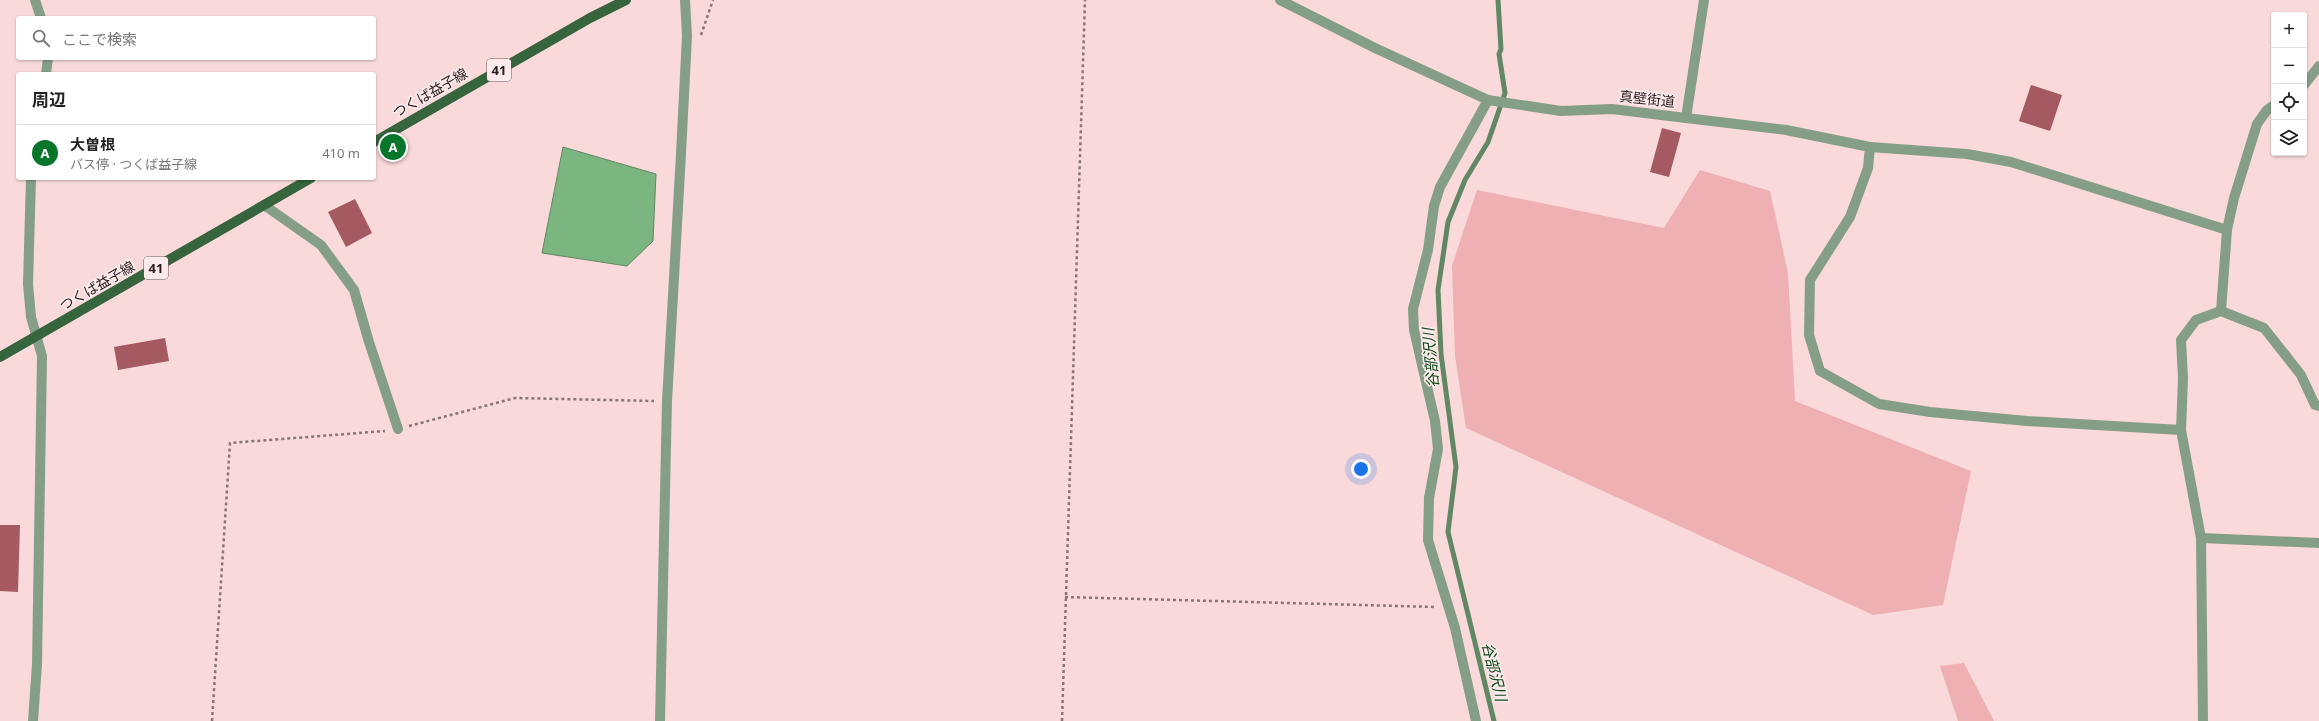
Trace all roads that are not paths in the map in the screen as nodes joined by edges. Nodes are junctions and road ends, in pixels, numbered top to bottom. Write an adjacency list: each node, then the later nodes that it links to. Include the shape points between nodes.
1 (35, 0): 6 (street)
2 (626, 0): 14 (main road, つくば益子線 / 41)
3 (685, 0): 29 (street, via 687,36 667,401)
4 (1280, 0): 11 (street, via 1375,48)
5 (1704, 0): 13 (street, 真壁街道)
6 (40, 16)
7 (48, 60): 9 (street)
8 (2319, 66): 10 (street)
9 (46, 72)
10 (2305, 84)
11 (1491, 101): 13 (street, 真壁街道, via 1561,111 1612,109); 30 (street, via 1440,187 1413,309 1414,330 1435,421 1438,449 1430,498 1428,540 1455,628)
12 (2271, 107): 19 (street, via 2257,124)
13 (1686, 118): 15 (street, via 1786,130)
14 (376, 141)
15 (1870, 147): 19 (street, via 1967,154 2011,162); 25 (street, via 1868,168 1850,217 1810,280 1809,335 1820,371 1879,404 1930,412 2027,421)
16 (31, 180): 21 (street, via 28,284 31,317)
17 (308, 180): 18 (main road, つくば益子線 / 41)
18 (264, 205): 21 (main road, つくば益子線 / 41); 24 (street, via 322,245 354,290)
19 (2227, 230): 20 (street)
20 (2221, 311): 23 (street, via 2264,328 2301,375 2315,405); 25 (street, via 2196,320 2181,340)
21 (37, 336): 22 (main road, つくば益子線 / 41); 28 (street, via 42,356 37,664)
22 (0, 358)
23 (2319, 406)
24 (398, 429)
25 (2181, 430): 26 (street)
26 (2201, 538): 27 (street); 31 (street)
27 (2319, 543)
28 (33, 721)
29 (660, 721)
30 (1476, 721)
31 (2203, 721)

